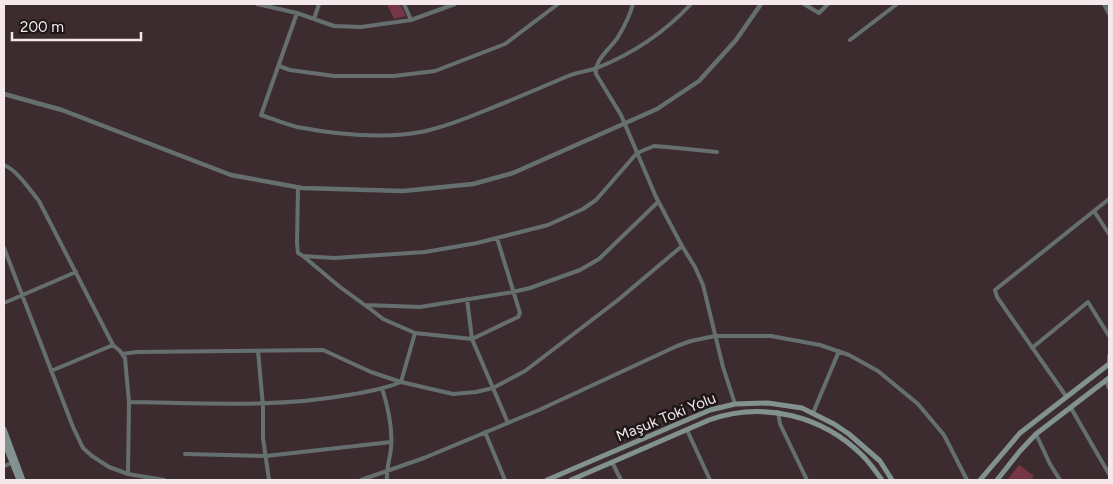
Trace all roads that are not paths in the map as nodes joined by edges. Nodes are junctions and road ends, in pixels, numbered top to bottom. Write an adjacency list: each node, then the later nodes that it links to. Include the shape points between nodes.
1 (257, 4): 13 (street)
2 (319, 4): 15 (street)
3 (404, 4): 16 (street)
4 (456, 4): 16 (street)
5 (558, 4): 18 (street, via 505,44 435,71 394,76 334,76)
6 (633, 4): 19 (street, via 619,34)
7 (691, 4): 19 (street, via 655,36)
8 (761, 4): 21 (street, via 736,40 699,81 657,109)
9 (804, 4): 10 (street, via 819,13)
10 (828, 4)
11 (897, 4): 17 (street)
12 (1104, 4): 14 (street)
13 (297, 13): 15 (street); 18 (street)
14 (1109, 13)
15 (314, 19): 16 (street, via 334,26 361,27)
16 (411, 20)
17 (850, 40)
18 (279, 66): 19 (street, via 261,116 296,126 370,135 426,131 577,72)
19 (596, 68): 21 (street, via 596,74)
20 (4, 94): 25 (street, via 62,110 231,175)
21 (625, 123): 23 (street); 25 (street, via 514,173 473,184 402,191)
22 (717, 152): 23 (street, via 654,146)
23 (637, 153): 27 (street); 30 (street, via 596,200 583,209 548,225)
24 (4, 165): 34 (street, via 39,201)
25 (298, 187): 33 (street, via 297,243 298,253)
26 (1109, 199): 28 (street)
27 (658, 202): 31 (street); 35 (street, via 592,265)
28 (1094, 211): 29 (street); 45 (street, via 995,290)
29 (1109, 234)
30 (497, 238): 33 (street, via 425,252 334,258); 35 (street)
31 (682, 246): 41 (street, via 703,285); 55 (street, via 525,371)
32 (4, 248): 36 (street)
33 (303, 256): 39 (street)
34 (76, 272): 36 (street); 44 (street)
35 (513, 292): 37 (street); 43 (street, via 520,313 518,317)
36 (22, 295): 38 (street); 51 (street)
37 (467, 299): 39 (street, via 420,307); 43 (street)
38 (4, 303)
39 (365, 305): 40 (street, via 384,319)
40 (415, 333): 43 (street); 53 (street)
41 (715, 336): 46 (street, via 771,336); 60 (street); 64 (street, via 677,346)
42 (1109, 336): 45 (street, via 1088,302)
43 (472, 339): 55 (street)
44 (112, 345): 48 (street); 51 (street)
45 (1032, 348): 57 (street)
46 (839, 351): 63 (street); 93 (street, via 878,371 918,404 944,435)
47 (258, 352): 48 (street); 53 (street, via 323,350); 59 (street)
48 (122, 354): 58 (street)
49 (1109, 356): 50 (street)
50 (1109, 364): 57 (main road)
51 (52, 371): 77 (street, via 83,448 109,468)
52 (1107, 380): 56 (street); 61 (main road)
53 (401, 382): 54 (street); 55 (street, via 454,394)
54 (382, 388): 59 (street, via 325,399); 70 (street, via 391,426)
55 (493, 388): 64 (street)
56 (1109, 388)
57 (1066, 396): 94 (main road, via 1020,433)
58 (129, 402): 59 (street); 77 (street)
59 (262, 404): 72 (street)
60 (735, 404): 63 (main road, Maşuk Toki Yolu, via 768,403); 86 (main road, Maşuk Toki Yolu, via 710,410)
61 (1071, 408): 68 (main road); 78 (street)
62 (778, 412): 66 (main road, via 735,413); 90 (street, via 780,424); 91 (main road, via 805,419 850,444)
63 (813, 413): 92 (main road, Maşuk Toki Yolu, via 849,434 880,461)
64 (508, 423): 67 (street)
65 (4, 429): 80 (main road)
66 (687, 430): 74 (main road); 89 (street)
67 (485, 432): 76 (street); 85 (street)
68 (1036, 434): 95 (main road); 96 (street)
69 (4, 442): 73 (main road)
70 (391, 442): 72 (street); 76 (street)
71 (185, 454): 72 (street)
72 (266, 456): 82 (street)
73 (12, 462): 75 (street); 79 (main road)
74 (612, 462): 87 (main road); 88 (street)
75 (4, 466)
76 (386, 472): 83 (street); 84 (street)
77 (128, 474): 81 (street)
78 (1109, 474)
79 (19, 480)
80 (23, 480)
81 (164, 480)
82 (269, 480)
83 (361, 480)
84 (387, 480)
85 (505, 480)
86 (547, 480)
87 (571, 480)
88 (621, 480)
89 (710, 480)
90 (807, 480)
91 (882, 480)
92 (892, 480)
93 (967, 480)
94 (980, 480)
95 (997, 480)
96 (1060, 480)

